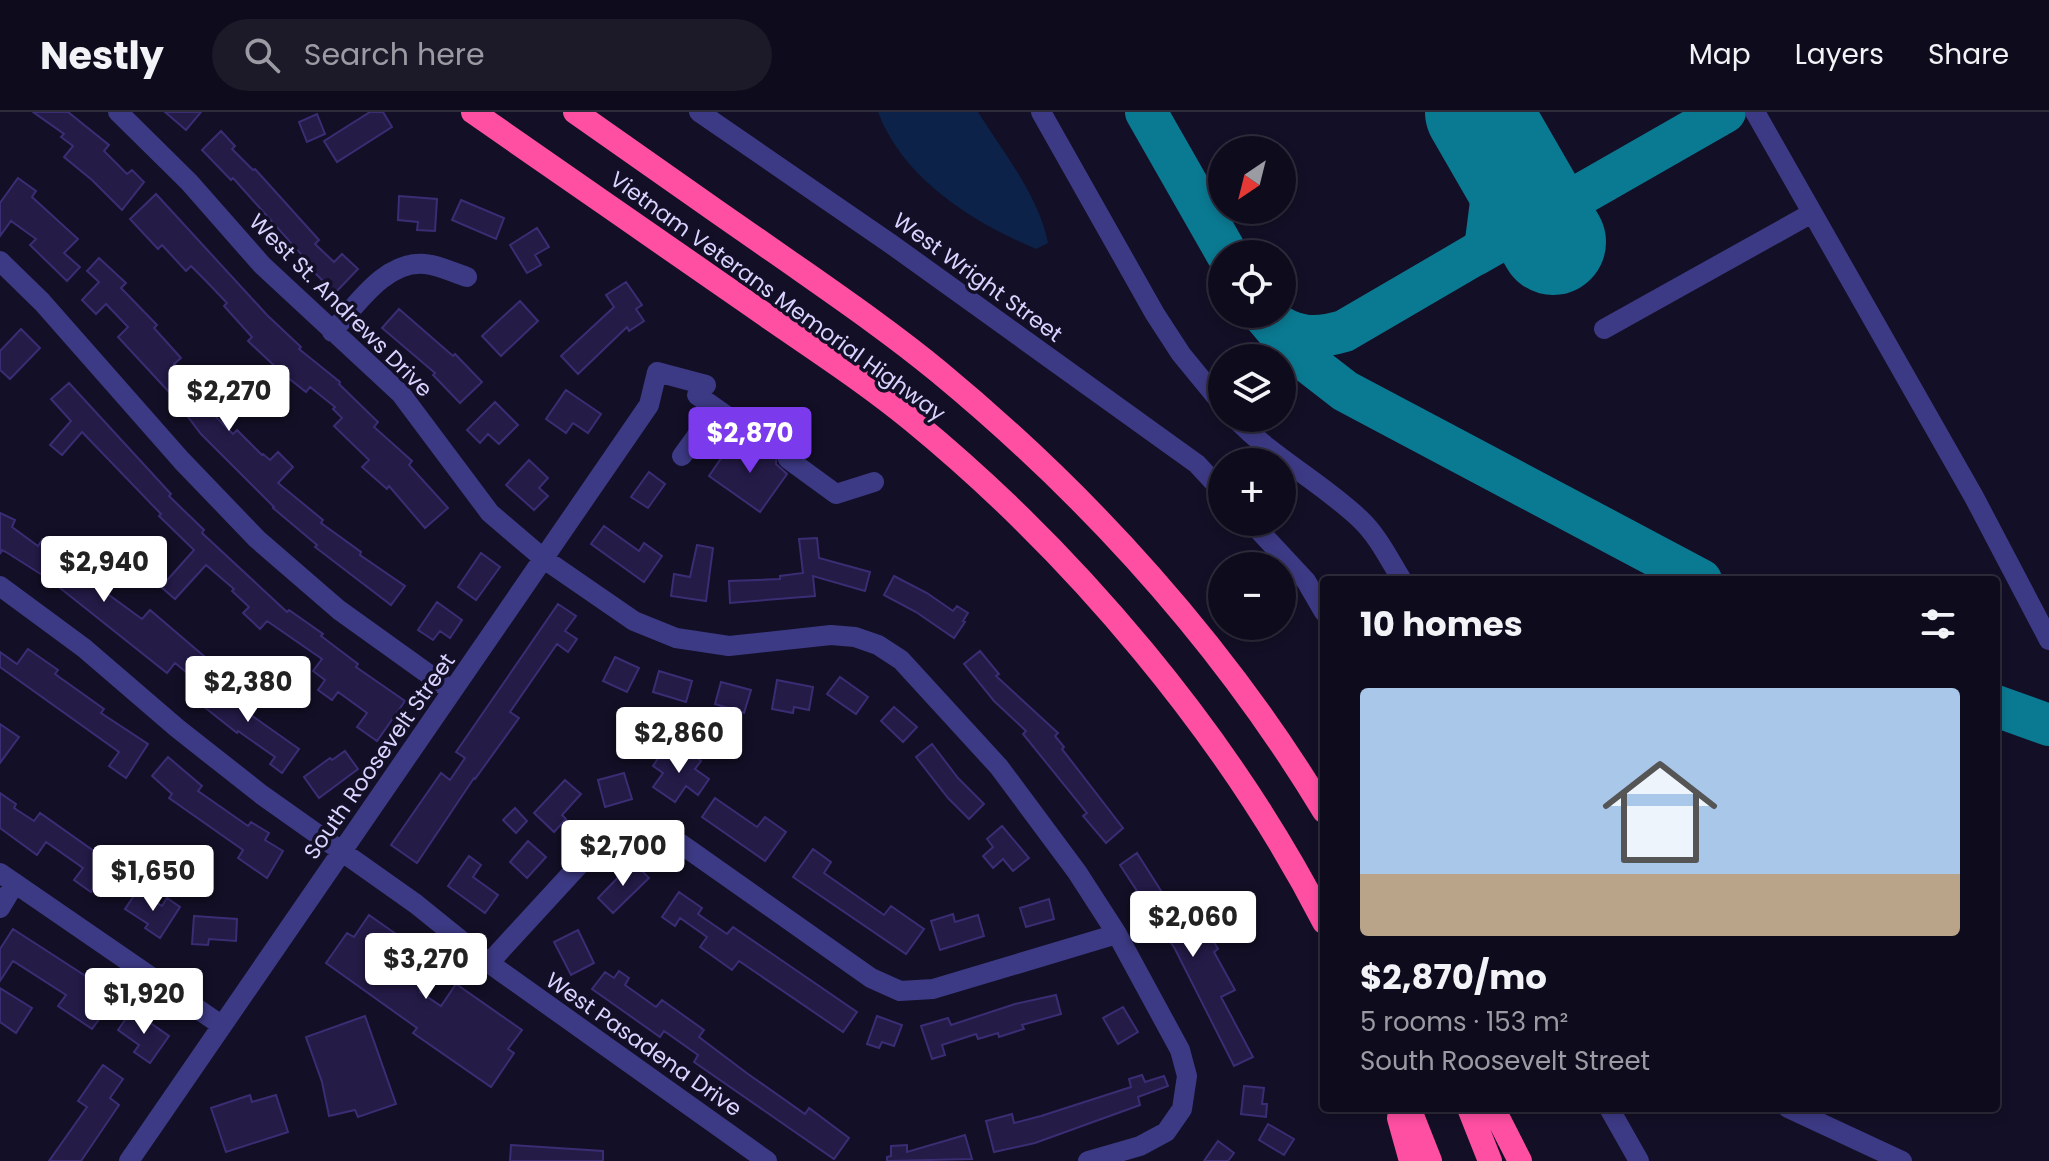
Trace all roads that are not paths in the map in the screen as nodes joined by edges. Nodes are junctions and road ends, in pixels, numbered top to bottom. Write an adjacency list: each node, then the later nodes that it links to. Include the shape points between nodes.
1 (118, 112): 11 (street, West St. Andrews Drive)
2 (473, 112): 31 (highway, Vietnam Veterans Memorial Highway, via 868,386 1024,521 1114,617 1194,718 1282,846)
3 (575, 112): 27 (highway, Vietnam Veterans Memorial Highway, via 936,369 1030,451 1206,642)
4 (699, 112): 18 (street, West Wright Street, via 891,244)
5 (1041, 112): 12 (street, via 1155,314)
6 (1755, 112): 7 (street)
7 (1812, 213): 10 (street); 25 (street)
8 (4, 273): 26 (street, via 257,539 339,610)
9 (467, 277): 11 (street, via 426,264 404,265 386,275)
10 (1604, 329)
11 (332, 332): 21 (street, West St. Andrews Drive, via 401,394 490,513)
12 (1208, 387)
13 (716, 409): 15 (street); 16 (street); 21 (street, South Roosevelt Street, via 697,395 711,378 657,372 649,405)
14 (1248, 432): 22 (street, via 1358,518)
15 (765, 443)
16 (682, 456)
17 (788, 459): 19 (street, via 836,494)
18 (1208, 476)
19 (874, 482)
20 (1264, 536): 24 (street, via 1306,581)
21 (544, 559): 26 (street, South Roosevelt Street); 32 (street, West St. Andrews Drive, via 634,621 676,638 729,646 855,637 901,660 999,767)
22 (1400, 576)
23 (0, 586): 28 (street, West Pasadena Drive)
24 (1320, 605)
25 (2049, 640)
26 (452, 691): 28 (street, South Roosevelt Street)
27 (1320, 805)
28 (342, 853): 33 (street, West Pasadena Drive); 34 (street, South Roosevelt Street)
29 (7, 878): 30 (street); 34 (street)
30 (0, 908)
31 (1320, 915)
32 (1117, 934): 33 (street, via 933,989 900,991 871,978 681,844 656,834 631,834 607,840 591,852); 43 (street, West St. Andrews Drive, via 1180,1050 1187,1076 1182,1109 1166,1132 1140,1146)
33 (489, 963): 42 (street, West Pasadena Drive)
34 (221, 1025): 41 (street, South Roosevelt Street)
35 (1397, 1112): 44 (highway)
36 (1411, 1112): 45 (highway)
37 (1471, 1112): 46 (highway)
38 (1495, 1112): 47 (highway)
39 (1611, 1112): 48 (street)
40 (1797, 1112): 49 (street)
41 (129, 1161)
42 (767, 1161)
43 (1088, 1161)
44 (1411, 1161)
45 (1430, 1161)
46 (1490, 1161)
47 (1520, 1161)
48 (1639, 1161)
49 (1902, 1161)

